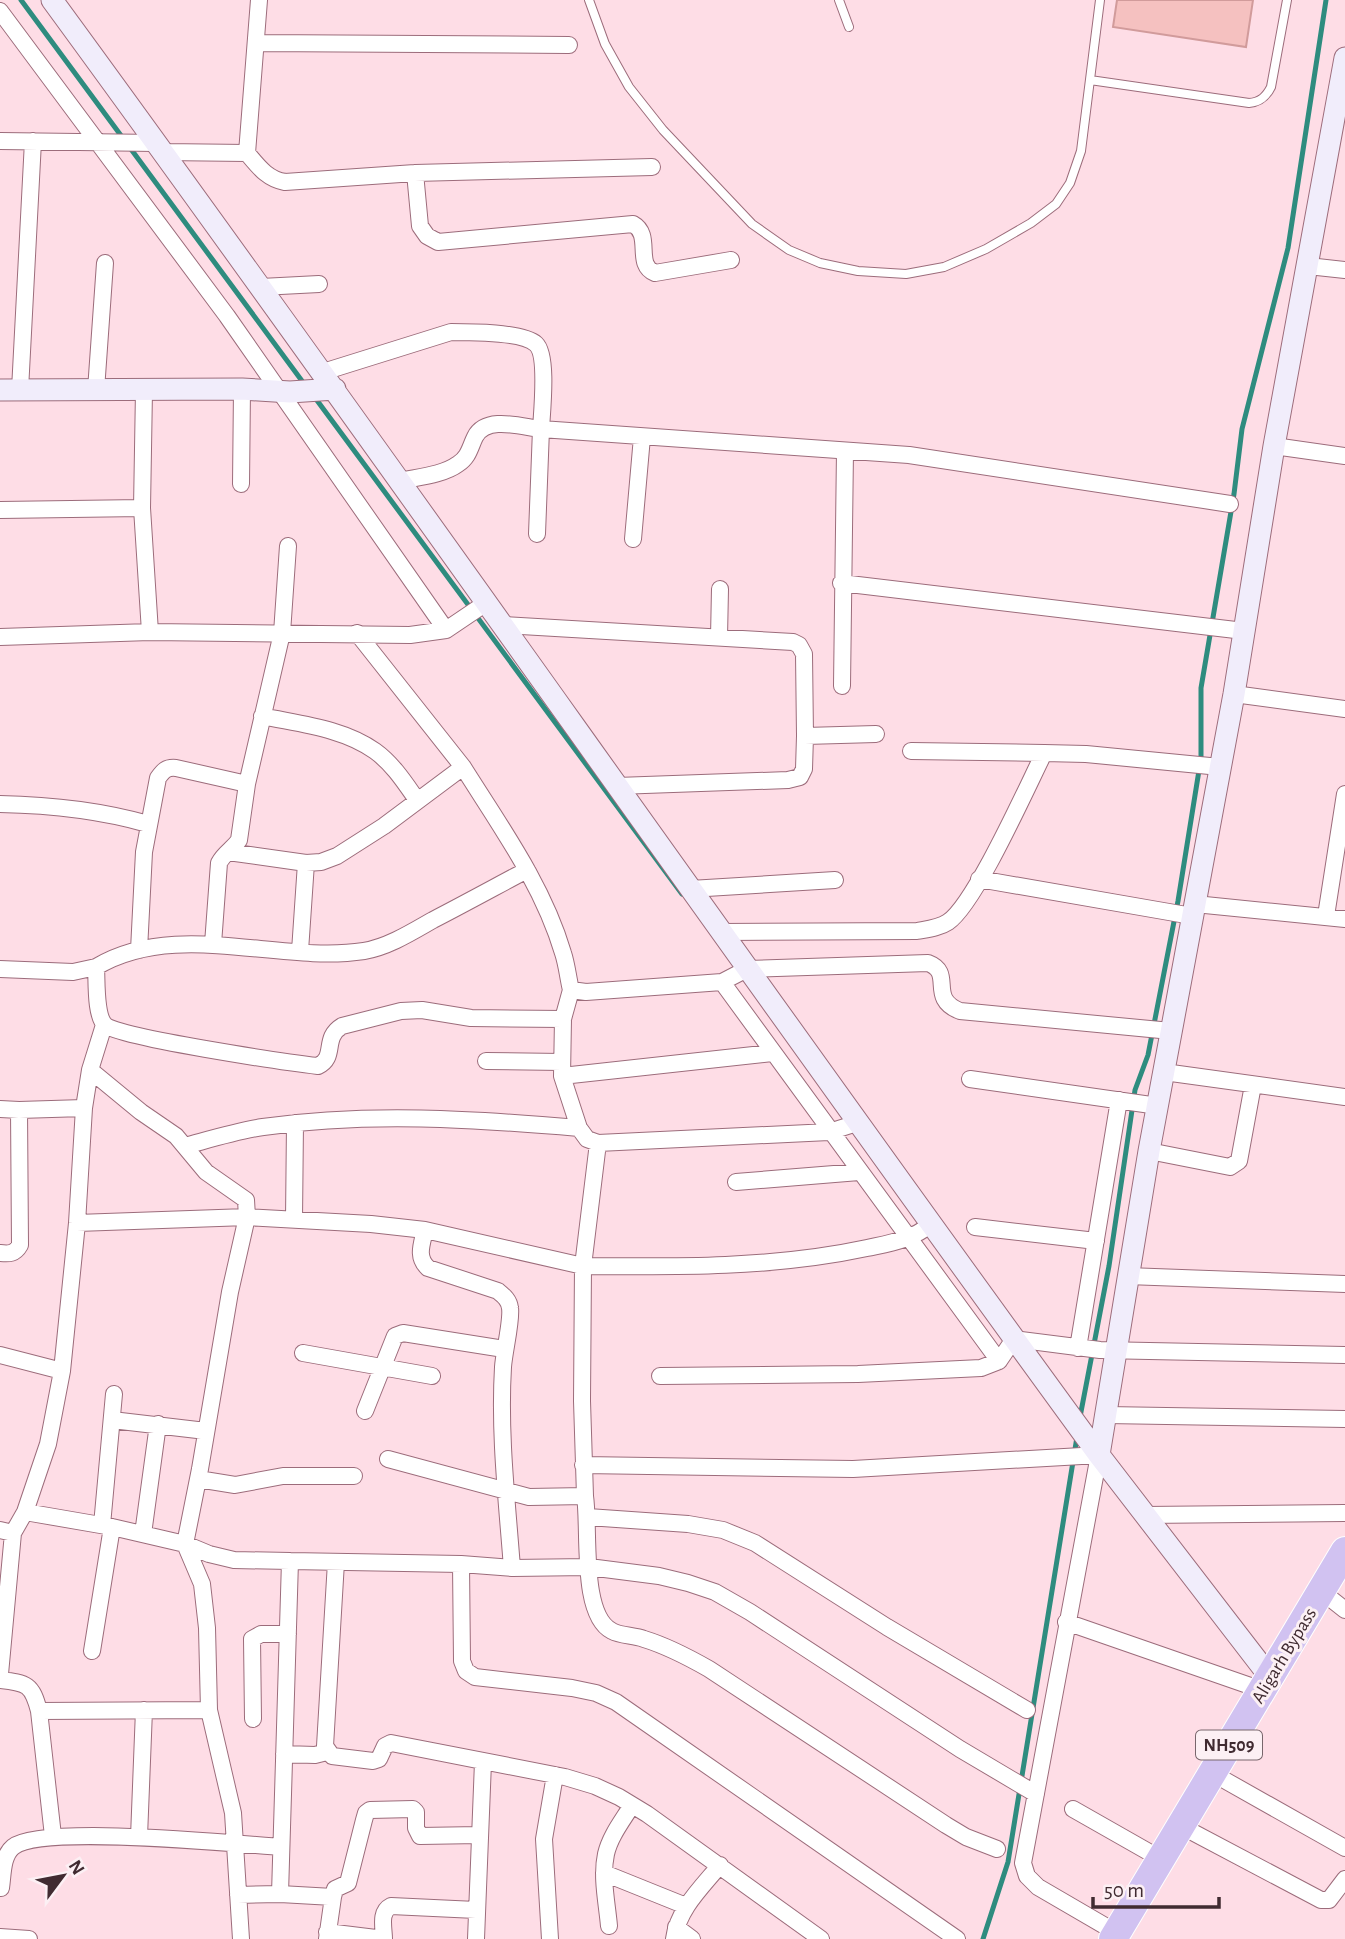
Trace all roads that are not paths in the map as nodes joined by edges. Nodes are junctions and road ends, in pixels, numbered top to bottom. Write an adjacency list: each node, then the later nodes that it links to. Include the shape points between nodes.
1 (52, 0): 17 (street)
2 (259, 0): 9 (street)
3 (589, 0): 12 (lane, via 605,44 629,87 752,224 789,250 858,271 906,274 944,267 986,249 1056,204 1082,151)
4 (839, 0): 8 (lane)
5 (1100, 0): 12 (lane)
6 (1287, 0): 12 (lane, via 1271,87 1257,102)
7 (0, 11): 16 (street)
8 (849, 27)
9 (256, 43): 10 (street); 18 (street)
10 (569, 45)
11 (1345, 58): 13 (street)
12 (1090, 80)
13 (1340, 109): 23 (street)
14 (0, 141): 15 (street)
15 (33, 141): 16 (street); 29 (street)
16 (98, 141): 17 (street); 32 (street)
17 (160, 147): 18 (street); 26 (street)
18 (247, 153): 20 (street, via 275,181)
19 (652, 167): 20 (street)
20 (415, 173): 21 (street, via 420,226 438,242 633,224 643,236 649,270)
21 (731, 260)
22 (105, 263): 30 (street)
23 (1308, 266): 24 (street); 35 (street)
24 (1345, 270)
25 (319, 284): 26 (street)
26 (261, 287): 27 (street)
27 (329, 381): 32 (street); 33 (street, via 451,332 527,338 537,344 542,357); 38 (street)
28 (242, 389): 31 (street); 32 (street); 39 (street)
29 (10, 390): 30 (street)
30 (96, 390): 31 (street)
31 (144, 390): 41 (street)
32 (294, 391): 49 (street)
33 (541, 429): 34 (street); 38 (street, via 482,427 458,465); 43 (street)
34 (642, 437): 36 (street); 44 (street)
35 (1274, 446): 37 (street); 51 (street)
36 (845, 451): 40 (street, via 909,456); 46 (street)
37 (1345, 456)
38 (400, 481): 48 (street)
39 (241, 484)
40 (1230, 504)
41 (142, 508): 42 (street); 52 (street)
42 (0, 510)
43 (537, 534)
44 (633, 539)
45 (288, 546): 54 (street)
46 (841, 583): 51 (street); 57 (street)
47 (720, 589): 56 (street)
48 (482, 606): 49 (street); 50 (street)
49 (453, 625): 53 (street, via 410,635)
50 (502, 625): 56 (street); 68 (street)
51 (1238, 631): 58 (street)
52 (150, 632): 54 (street); 55 (street)
53 (358, 633): 54 (street); 66 (street)
54 (282, 634): 60 (street)
55 (0, 637)
56 (719, 637): 62 (street, via 799,645 804,654)
57 (842, 686)
58 (1234, 694): 59 (street); 65 (street)
59 (1345, 709)
60 (262, 716): 67 (street); 70 (street, via 328,730 375,751 396,770)
61 (876, 734): 62 (street)
62 (805, 736): 68 (street, via 804,769 800,777 789,780)
63 (911, 751): 64 (street)
64 (1044, 753): 65 (street); 76 (street)
65 (1207, 765): 79 (street)
66 (463, 767): 70 (street); 75 (street)
67 (247, 784): 72 (street, via 169,768 158,778); 73 (street, via 239,840)
68 (617, 786): 78 (street)
69 (1345, 794): 80 (street)
70 (417, 800): 74 (street, via 337,856)
71 (0, 804): 72 (street, via 70,808)
72 (148, 824): 84 (street)
73 (228, 852): 74 (street); 83 (street, via 219,863)
74 (306, 863): 85 (street)
75 (527, 870): 85 (street, via 368,950); 89 (street, via 564,954)
76 (979, 879): 79 (street); 82 (street, via 958,913 934,928)
77 (835, 880): 78 (street)
78 (690, 889): 82 (street)
79 (1185, 911): 80 (street); 92 (street)
80 (1326, 916): 81 (street)
81 (1345, 919)
82 (721, 932): 88 (street)
83 (212, 944): 84 (street); 85 (street)
84 (139, 950): 86 (street)
85 (300, 951)
86 (96, 967): 87 (street, via 73,972); 91 (street, via 99,1017)
87 (0, 969)
88 (733, 977): 89 (street); 92 (street, via 928,963 941,975 942,996 948,1007 960,1011); 93 (street); 106 (street)
89 (571, 990): 90 (street)
90 (563, 1019): 91 (street, via 401,1012 334,1031 328,1057 318,1066 111,1031); 95 (street)
91 (104, 1025): 96 (street)
92 (1159, 1029): 97 (street)
93 (772, 1053): 95 (street); 108 (street)
94 (486, 1061): 95 (street)
95 (562, 1069): 107 (street)
96 (90, 1070): 102 (street); 110 (street)
97 (1164, 1072): 99 (street); 101 (street)
98 (970, 1079): 101 (street)
99 (1253, 1084): 100 (street); 111 (street, via 1236,1165)
100 (1345, 1097)
101 (1139, 1103): 111 (street); 120 (street)
102 (84, 1108): 104 (street); 116 (street)
103 (0, 1109): 104 (street)
104 (19, 1110): 121 (street, via 20,1245 10,1254)
105 (295, 1123): 107 (street, via 409,1117); 110 (street); 115 (street)
106 (856, 1123): 108 (street); 119 (street)
107 (579, 1128): 109 (street, via 587,1139)
108 (829, 1132): 109 (street); 112 (street)
109 (598, 1143): 122 (street)
110 (185, 1146): 114 (street, via 206,1172 246,1200)
111 (1149, 1151): 123 (street)
112 (859, 1172): 113 (street); 119 (street)
113 (736, 1182)
114 (247, 1217): 115 (street); 116 (street); 141 (street)
115 (295, 1219): 118 (street)
116 (77, 1223): 132 (street)
117 (975, 1227): 120 (street)
118 (425, 1230): 122 (street); 125 (street, via 420,1256 428,1268 506,1297 511,1309)
119 (920, 1232): 122 (street, via 842,1253 769,1262); 127 (street)
120 (1096, 1241): 126 (street)
121 (0, 1253)
122 (583, 1266): 144 (street)
123 (1127, 1276): 124 (street); 126 (street)
124 (1345, 1284)
125 (504, 1349): 131 (street, via 403,1333 390,1342); 147 (street)
126 (1095, 1349): 127 (street); 130 (street); 137 (street)
127 (1007, 1350): 134 (street, via 981,1368); 142 (street)
128 (303, 1353): 131 (street)
129 (0, 1355): 132 (street)
130 (1345, 1355)
131 (381, 1368): 133 (street); 136 (street)
132 (62, 1371): 149 (street, via 48,1444)
133 (432, 1376)
134 (660, 1376)
135 (114, 1394): 139 (street)
136 (365, 1411)
137 (1106, 1415): 138 (street); 142 (street)
138 (1345, 1419)
139 (112, 1420): 140 (street); 153 (street)
140 (159, 1424): 141 (street); 155 (street)
141 (206, 1431): 146 (street)
142 (1080, 1457): 144 (street, via 853,1469); 151 (street); 165 (street)
143 (388, 1459): 147 (street)
144 (583, 1465): 148 (street)
145 (354, 1476): 146 (street, via 283,1476 235,1485)
146 (198, 1479): 156 (street)
147 (506, 1491): 148 (street, via 529,1497); 162 (street)
148 (585, 1496): 152 (street)
149 (25, 1512): 153 (street); 154 (street)
150 (1345, 1513): 151 (street)
151 (1144, 1515): 170 (street)
152 (588, 1517): 161 (street); 173 (street, via 688,1524 723,1530 755,1543)
153 (107, 1526): 155 (street); 167 (street)
154 (7, 1532): 168 (street)
155 (143, 1534): 156 (street)
156 (185, 1544): 158 (street, via 234,1560); 172 (street, via 202,1584)
157 (1345, 1551): 163 (highway, Aligarh Bypass / NH509)
158 (290, 1561): 159 (street); 166 (street)
159 (336, 1562): 160 (street); 176 (street)
160 (461, 1564): 162 (street); 213 (street, via 462,1661 466,1671 475,1677 596,1693 616,1702)
161 (589, 1567): 162 (street); 181 (street, via 659,1576 715,1592); 191 (street, via 594,1608 600,1622 613,1632 675,1650 709,1669 946,1825)
162 (512, 1568)
163 (1321, 1591): 164 (street); 170 (highway, Aligarh Bypass / NH509)
164 (1345, 1610)
165 (1066, 1622): 170 (street); 181 (street)
166 (288, 1634): 175 (street, via 261,1634 252,1639); 177 (street)
167 (92, 1651)
168 (0, 1674)
169 (0, 1680): 174 (street, via 30,1687)
170 (1266, 1684): 179 (highway, Aligarh Bypass / NH509)
171 (144, 1710): 172 (street); 174 (street); 187 (street)
172 (209, 1710): 188 (street, via 233,1813)
173 (1027, 1710)
174 (39, 1711): 186 (street)
175 (253, 1719)
176 (327, 1752): 177 (street); 178 (street, via 373,1761 391,1742)
177 (285, 1754): 189 (street)
178 (483, 1762): 180 (street); 185 (street)
179 (1212, 1773): 184 (highway, Aligarh Bypass / NH509); 190 (street)
180 (555, 1775): 182 (street, via 595,1786); 210 (street, via 544,1839)
181 (1026, 1788): 205 (street, via 1023,1863 1027,1876)
182 (632, 1805): 193 (street); 194 (street, via 606,1853)
183 (1073, 1809): 192 (street)
184 (1181, 1826): 192 (highway, Aligarh Bypass / NH509); 195 (street, via 1321,1900 1329,1900)
185 (479, 1835): 199 (street, via 420,1836 413,1809 370,1810 348,1883 335,1889); 201 (street)
186 (53, 1836): 187 (street); 196 (street, via 12,1848 5,1858)
187 (139, 1837): 188 (street)
188 (235, 1844): 189 (street); 198 (street)
189 (281, 1847): 197 (street)
190 (1345, 1848)
191 (997, 1849)
192 (1161, 1859): 205 (highway, Aligarh Bypass / NH509)
193 (720, 1865): 200 (street); 212 (street)
194 (604, 1873): 200 (street); 202 (street)
195 (1345, 1879)
196 (1, 1888)
197 (280, 1894): 198 (street); 199 (street)
198 (238, 1895): 208 (street)
199 (333, 1897): 204 (street)
200 (686, 1906): 203 (street)
201 (476, 1910): 204 (street, via 391,1906 383,1914 384,1939); 209 (street)
202 (609, 1926)
203 (675, 1933): 211 (street)
204 (327, 1935)
205 (1115, 1936)
206 (0, 1937): 207 (street)
207 (29, 1939)
208 (241, 1939)
209 (476, 1939)
210 (550, 1939)
211 (692, 1939)
212 (821, 1939)
213 (957, 1939)

